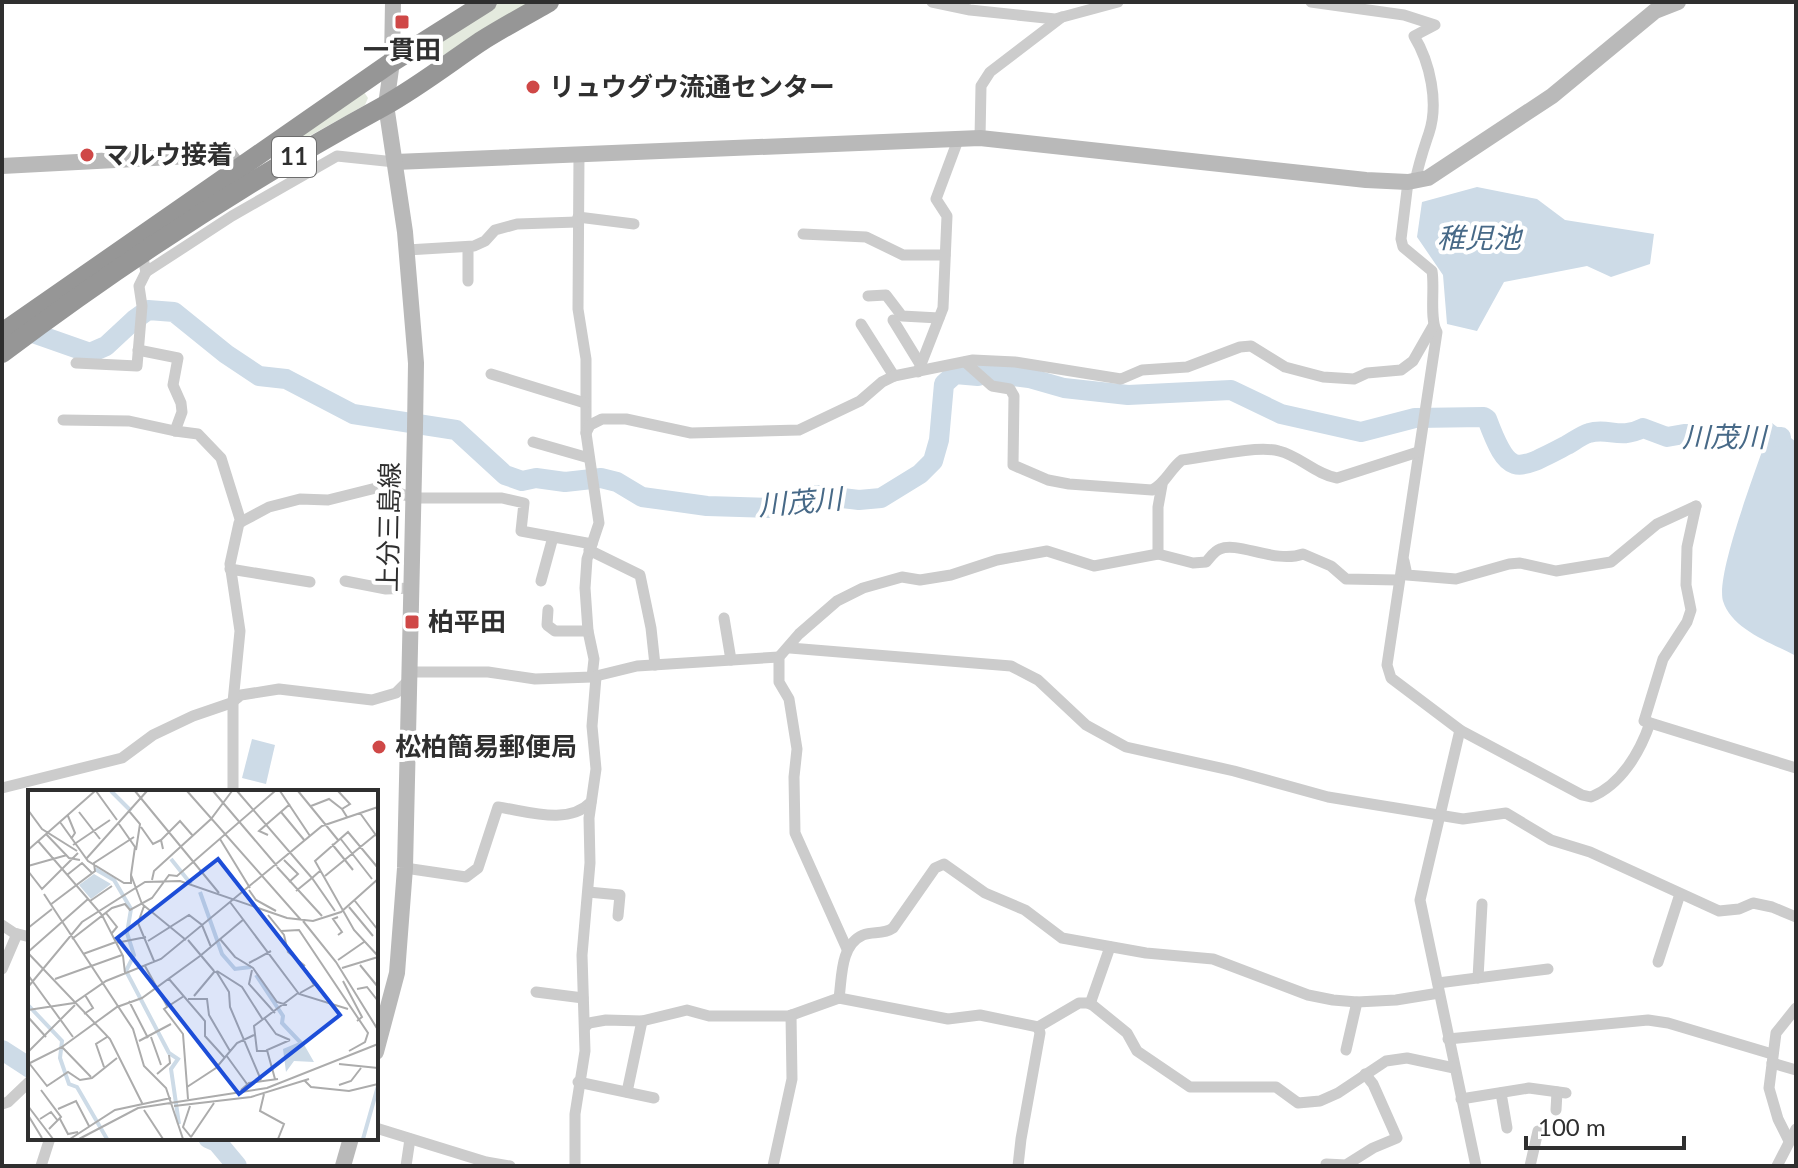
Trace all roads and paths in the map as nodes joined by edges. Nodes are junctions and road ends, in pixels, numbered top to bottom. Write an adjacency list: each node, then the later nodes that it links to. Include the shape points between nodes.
1 (393, 2): 9 (street, 上分三島線)
2 (487, 2): 9 (highway, 11)
3 (549, 2): 10 (highway, 11)
4 (932, 2): 8 (street)
5 (1118, 2): 8 (street)
6 (1311, 2): 17 (street, via 1404,15 1435,25 1414,36 1429,65 1432,91 1430,132)
7 (1678, 2): 17 (street, via 1655,11 1540,104 1428,178)
8 (1062, 17): 11 (street, via 983,82)
9 (392, 62): 10 (street, 上分三島線); 16 (highway, 11)
10 (386, 105): 14 (street, 上分三島線); 16 (highway, 11)
11 (980, 138): 12 (street); 17 (street)
12 (958, 140): 13 (street); 23 (street, via 936,199 947,216)
13 (579, 155): 14 (street); 18 (street)
14 (395, 162): 22 (street, 上分三島線); 24 (street, via 337,156)
15 (2, 166): 16 (street, via 229,154)
16 (244, 176): 24 (highway, 11); 27 (highway, 11)
17 (1412, 182): 31 (street, via 1401,239 1403,247 1432,271)
18 (577, 220): 19 (street); 21 (street, via 517,224); 39 (street)
19 (634, 224)
20 (803, 234): 23 (street, via 866,237 903,255)
21 (468, 247): 22 (street); 25 (street)
22 (407, 250): 47 (street, 上分三島線, via 416,363)
23 (945, 255): 28 (street)
24 (144, 263): 27 (highway, 11); 33 (street)
25 (468, 281)
26 (868, 296): 28 (street, via 886,295 902,316)
27 (38, 318): 32 (highway, 11)
28 (939, 318): 36 (street)
29 (893, 320): 36 (street)
30 (861, 324): 38 (street)
31 (1433, 326): 34 (street, via 1413,361 1401,370 1354,379 1285,367 1251,346 1187,367 1142,370 1121,379 1015,362); 44 (street, via 1437,332)
32 (5, 344)
33 (138, 350): 35 (street, via 137,366); 41 (street, via 178,358 173,385 182,412)
34 (965, 362): 36 (street); 46 (street, via 992,386 1010,389 1014,396 1013,465 1069,484 1152,490)
35 (76, 363)
36 (919, 368): 38 (street)
37 (491, 374): 39 (street)
38 (894, 376): 42 (street, via 860,401 799,430 691,433 602,419)
39 (585, 403): 42 (street)
40 (63, 420): 41 (street, via 129,421)
41 (175, 431): 48 (street, via 198,434 221,458)
42 (586, 433): 45 (street)
43 (533, 442): 45 (street)
44 (1418, 452): 46 (street, via 1337,478 1278,451 1182,460); 51 (street)
45 (589, 458): 50 (street, via 599,523)
46 (1162, 485): 52 (street)
47 (414, 498): 48 (street, via 380,487 328,500 300,499); 49 (street, via 517,500 524,503 521,531); 58 (street, 上分三島線)
48 (241, 522): 53 (street)
49 (553, 537): 50 (street); 56 (street)
50 (591, 547): 61 (street, via 585,588); 65 (street, via 640,575)
51 (1402, 553): 54 (street); 69 (street, via 1407,575 1470,577 1520,563 1556,571 1578,569 1611,562 1657,524 1696,506 1687,547 1691,610 1655,679 1644,721)
52 (1158, 554): 54 (street, via 1193,563 1206,562 1228,547 1290,559 1303,554 1346,579); 62 (street, via 1094,566 1047,551 951,575 902,577 837,601)
53 (230, 569): 57 (street); 68 (street, via 240,631)
54 (1398, 580): 70 (street, via 1387,665 1391,678)
55 (345, 581): 58 (street)
56 (541, 581)
57 (310, 582)
58 (411, 588): 66 (street, 上分三島線)
59 (548, 610): 61 (street, via 547,625 555,631)
60 (724, 618): 64 (street)
61 (588, 631): 67 (street)
62 (790, 648): 63 (street); 75 (street, via 1011,666 1038,680 1086,725 1126,747 1328,797)
63 (779, 657): 64 (street); 86 (street, via 779,682 789,699 797,749 795,833)
64 (731, 660): 65 (street)
65 (655, 665): 67 (street)
66 (409, 676): 67 (street, via 488,672 535,679); 68 (street, via 396,693 372,700 279,689 241,695); 76 (street, 上分三島線)
67 (594, 677): 74 (street, via 596,769)
68 (233, 702): 72 (street, via 153,735 122,758); 73 (street)
69 (1650, 723): 70 (street, via 1621,775 1591,797); 71 (street)
70 (1460, 730): 75 (street)
71 (1796, 768)
72 (2, 788)
73 (233, 790)
74 (591, 802): 76 (street, via 563,816 498,807 478,868 466,877); 77 (street)
75 (1440, 815): 78 (street, via 1463,819 1506,813 1551,840); 91 (street, via 1420,900)
76 (405, 868): 102 (street, 上分三島線, via 397,973)
77 (588, 892): 80 (street, via 620,895); 93 (street)
78 (1680, 894): 81 (street, via 1719,911 1753,903); 87 (street)
79 (1482, 904): 90 (street)
80 (618, 916)
81 (1796, 917)
82 (2, 925): 83 (street)
83 (17, 934): 84 (street); 88 (street)
84 (28, 937)
85 (1110, 947): 86 (street, via 1056,936 1025,910 985,893 944,864 935,868 893,928 861,936); 95 (street, via 1213,959 1308,995); 96 (street)
86 (847, 949): 94 (street)
87 (1658, 962)
88 (2, 969)
89 (1548, 969): 90 (street)
90 (1478, 978): 91 (street)
91 (1439, 988): 95 (street); 103 (street)
92 (536, 992): 93 (street)
93 (583, 998): 100 (street)
94 (839, 998): 98 (street); 101 (street, via 948,1019 980,1015)
95 (1357, 1002): 104 (street)
96 (1090, 1004): 101 (street, via 1079,1003); 108 (street, via 1127,1033 1137,1051 1195,1088 1276,1087 1294,1101 1308,1103 1338,1093)
97 (1796, 1008): 105 (street, via 1776,1033)
98 (791, 1015): 99 (street, via 709,1016 687,1010); 131 (street, via 792,1079)
99 (642, 1021): 100 (street, via 606,1020); 111 (street)
100 (585, 1027): 109 (street)
101 (1038, 1027): 132 (street)
102 (379, 1031)
103 (1448, 1039): 105 (street, via 1648,1020); 106 (street)
104 (1346, 1050)
105 (1772, 1059): 107 (street); 124 (street, via 1769,1088)
106 (1454, 1068): 108 (street, via 1407,1058 1379,1064); 114 (street)
107 (1796, 1070)
108 (1365, 1074): 125 (street, via 1397,1138)
109 (578, 1082): 111 (street); 130 (street)
110 (28, 1083): 115 (street)
111 (627, 1092): 113 (street)
112 (1501, 1093): 114 (street); 116 (street, via 1529,1088 1562,1092); 117 (street)
113 (654, 1098)
114 (1461, 1099): 134 (street)
115 (2, 1104)
116 (1556, 1110)
117 (1507, 1128)
118 (378, 1129): 121 (street)
119 (1796, 1129): 124 (street)
120 (1538, 1131): 135 (street)
121 (410, 1139): 128 (street); 129 (street)
122 (49, 1140): 126 (street)
123 (350, 1140): 127 (street)
124 (1789, 1141): 136 (street)
125 (1355, 1163): 133 (street)
126 (41, 1166)
127 (343, 1166)
128 (406, 1166)
129 (510, 1166)
130 (575, 1166)
131 (773, 1166)
132 (1018, 1166)
133 (1326, 1166)
134 (1476, 1166)
135 (1530, 1166)
136 (1777, 1166)

